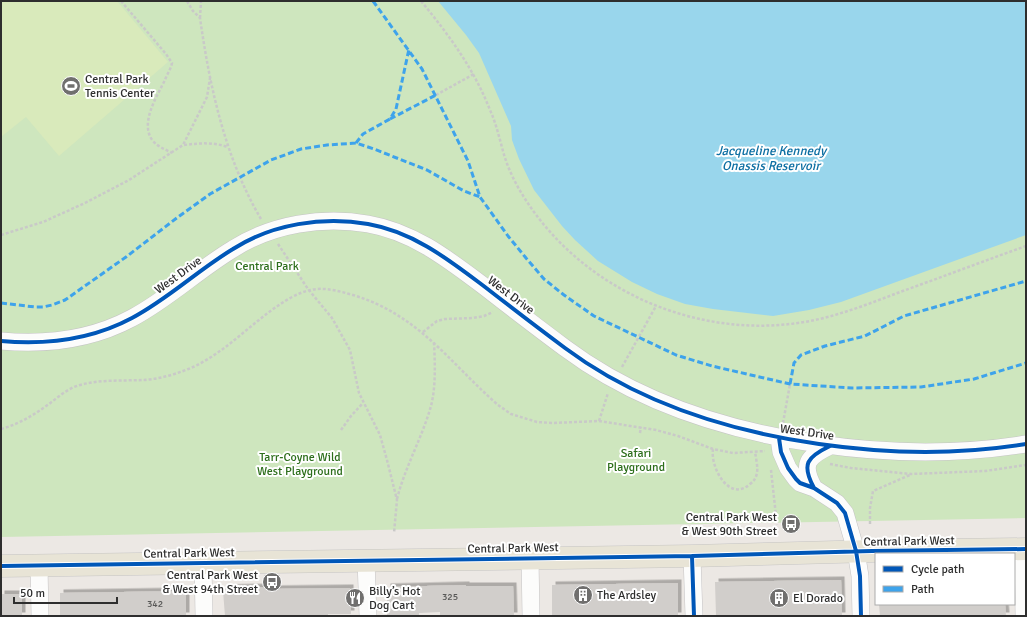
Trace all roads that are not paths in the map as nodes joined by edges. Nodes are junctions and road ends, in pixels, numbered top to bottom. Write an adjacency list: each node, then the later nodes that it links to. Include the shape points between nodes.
1 (1, 341): 2 (street, West Drive, via 63,341 106,329 147,310 250,239 283,228 321,221 369,224 414,239 440,253 582,360 614,380 701,418)
2 (777, 438): 4 (street, West Drive); 5 (street, via 792,474 800,482)
3 (1026, 444): 4 (street, West Drive, via 980,450 922,452)
4 (830, 446): 5 (street, via 807,463 807,473)
5 (814, 488): 7 (street, via 843,510)
6 (1024, 549): 7 (main road, Central Park West); 20 (street)
7 (856, 551): 8 (main road, Central Park West); 19 (street)
8 (692, 556): 9 (main road, Central Park West); 18 (street)
9 (530, 558): 10 (main road, Central Park West); 17 (street)
10 (366, 560): 11 (main road, Central Park West); 16 (street)
11 (203, 563): 12 (main road, Central Park West); 15 (street)
12 (39, 565): 13 (main road, Central Park West); 14 (street)
13 (1, 566)
14 (40, 616)
15 (204, 616)
16 (368, 616)
17 (531, 616)
18 (694, 616)
19 (861, 616)
20 (1024, 616)

